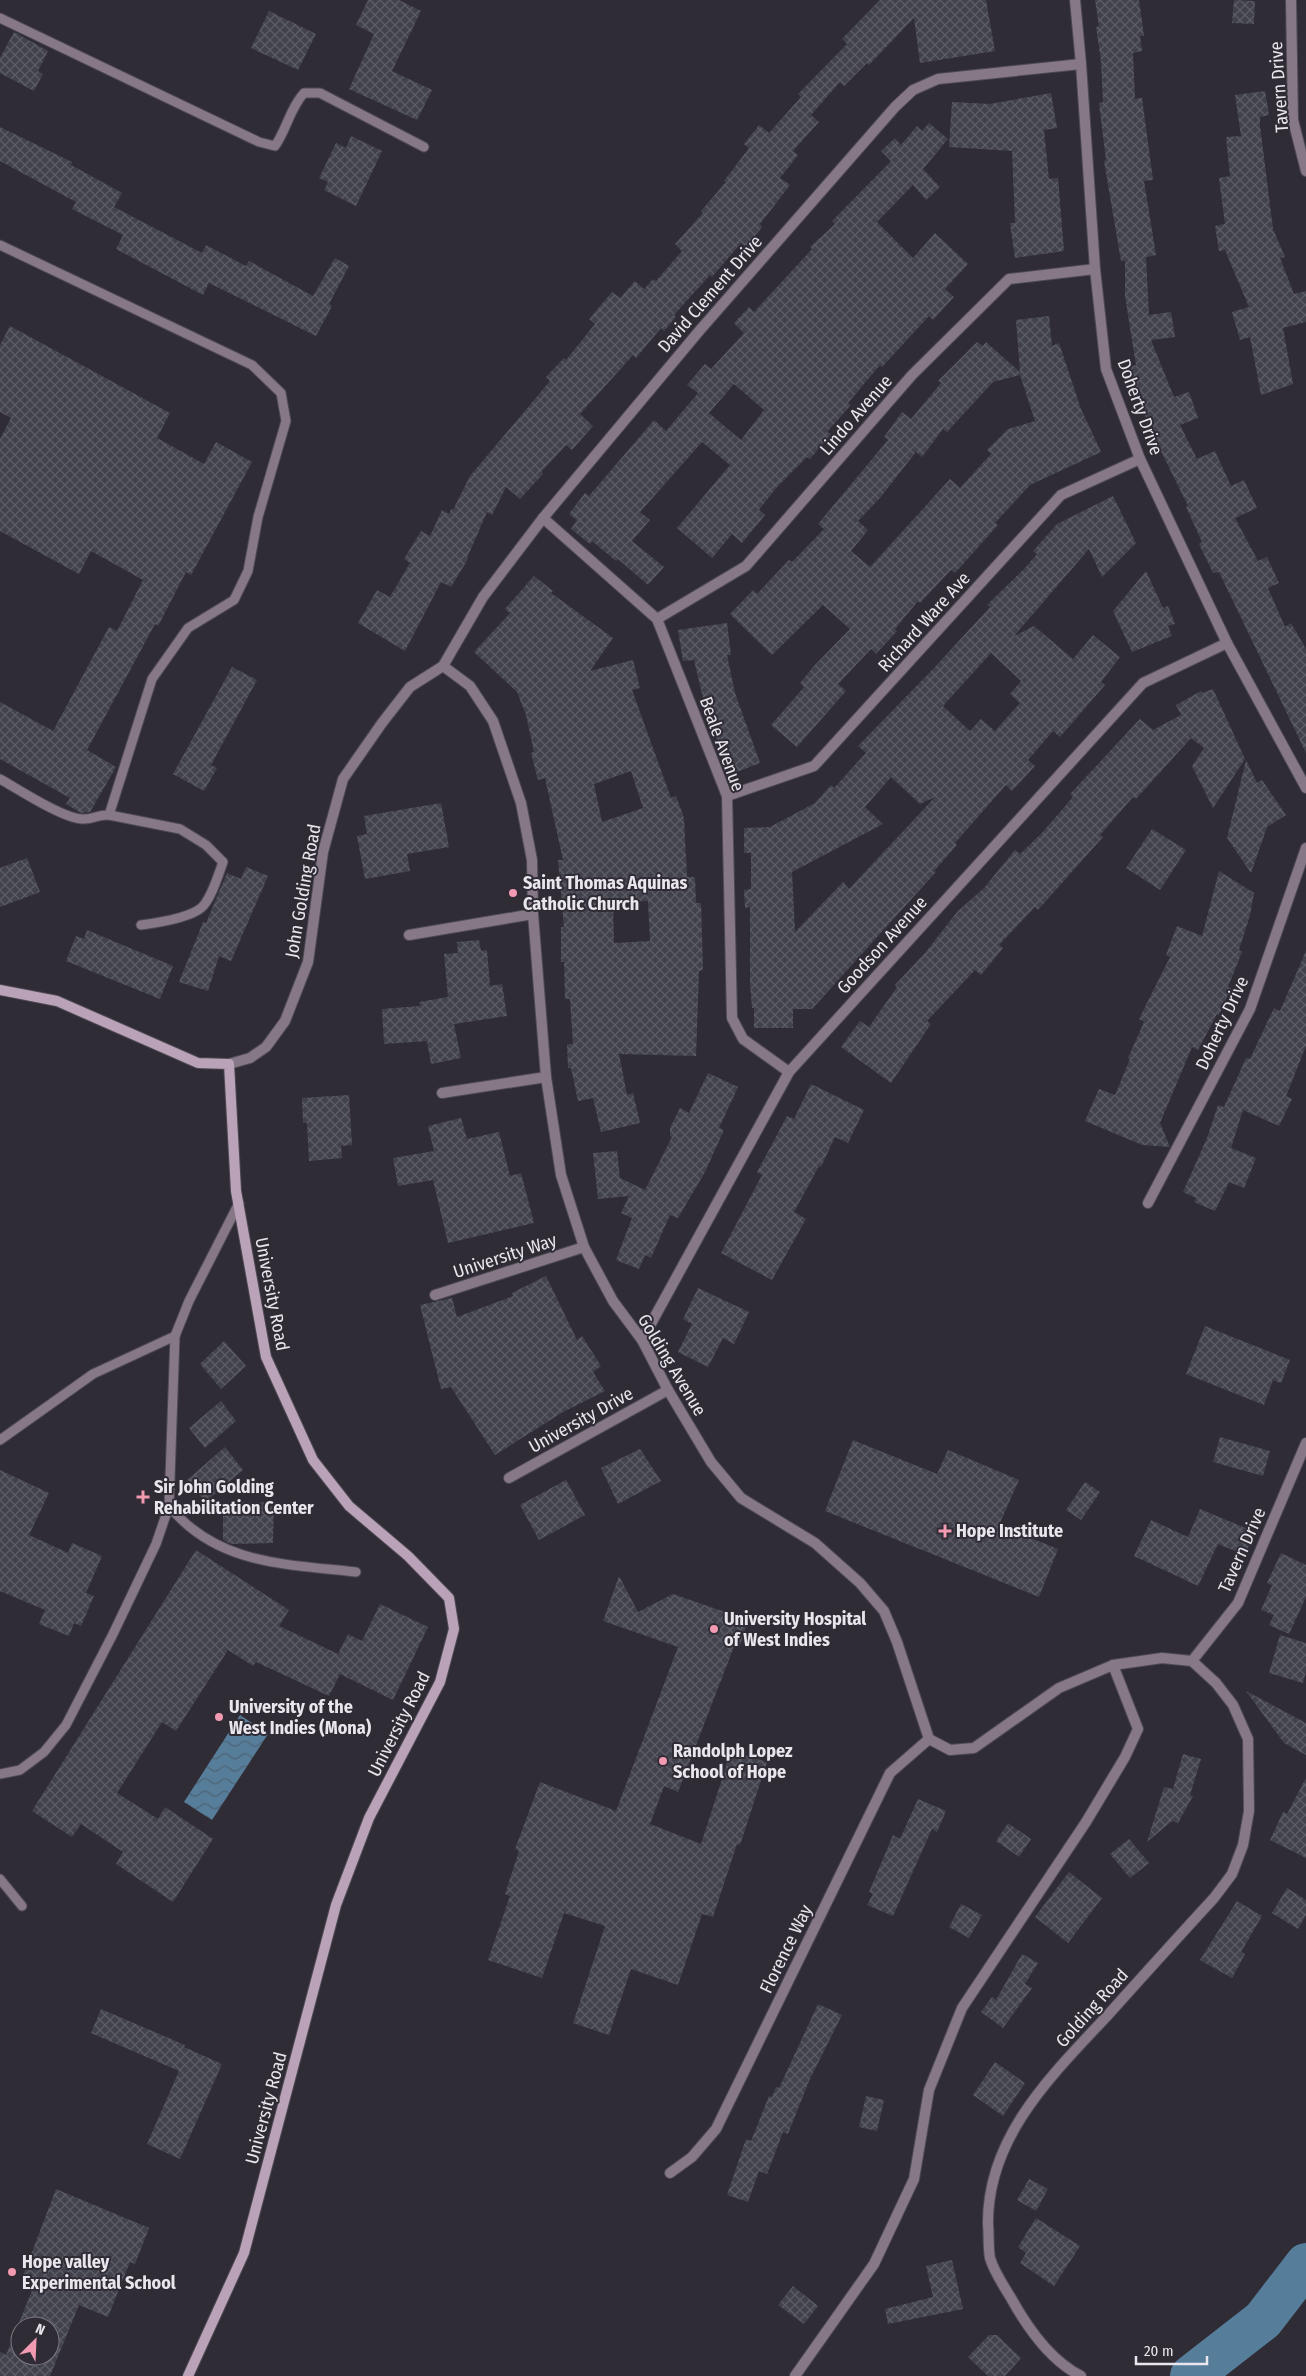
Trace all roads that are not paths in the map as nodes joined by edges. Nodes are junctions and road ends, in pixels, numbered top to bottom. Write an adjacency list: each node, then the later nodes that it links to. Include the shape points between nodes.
1 (1075, 0): 4 (street, Doherty Drive)
2 (1291, 0): 6 (street, Tavern Drive, via 1293,120)
3 (0, 18): 5 (lane, via 260,142 275,146 284,133 296,102 304,93 320,93)
4 (1081, 64): 8 (street, Doherty Drive); 10 (street, David Clement Drive, via 938,79 913,90 700,330)
5 (424, 147)
6 (1306, 171)
7 (0, 245): 17 (lane, via 252,365 281,393 286,421 258,518 248,571 234,600 188,628 152,679)
8 (1095, 269): 9 (street, Doherty Drive, via 1106,369); 11 (street, Lindo Avenue, via 1009,279 912,375 746,566)
9 (1140, 459): 12 (street, Doherty Drive); 16 (street, Richard Ware Ave, via 1062,495 814,766)
10 (543, 518): 11 (street, Beale Avenue); 13 (street, David Clement Drive, via 483,597)
11 (657, 619): 16 (street, Beale Avenue)
12 (1227, 642): 15 (street, Doherty Drive); 24 (street, Goodson Avenue, via 1143,683)
13 (443, 666): 19 (street, Golding Avenue, via 470,686 493,721 503,748 521,803 532,860); 23 (street, John Golding Road, via 410,687 343,780 324,852 308,962 285,1021 266,1047 250,1058)
14 (0, 779): 17 (lane, via 52,809 82,820 100,814)
15 (1306, 788)
16 (727, 796): 24 (street, Beale Avenue, via 732,1018 743,1039)
17 (109, 815): 20 (lane, via 180,829 206,845 223,862 202,908 168,922)
18 (1306, 848): 28 (street, Doherty Drive, via 1250,1009)
19 (533, 914): 21 (street); 25 (street, Golding Avenue)
20 (141, 925)
21 (409, 935)
22 (0, 990): 23 (street, John Golding Road, via 57,1001 198,1063)
23 (229, 1064): 27 (street, University Road)
24 (789, 1072): 32 (street, Goodson Avenue)
25 (546, 1077): 26 (street); 29 (street, Golding Avenue, via 561,1175)
26 (442, 1093)
27 (239, 1203): 31 (lane, via 189,1301); 47 (street, University Road, via 266,1357 313,1460 349,1506 408,1556 449,1598 454,1629 440,1682 369,1818 336,1905 244,2253)
28 (1148, 1203)
29 (584, 1247): 30 (street, University Way); 32 (street, Golding Avenue, via 613,1301)
30 (435, 1295)
31 (175, 1336): 34 (lane, via 93,1374); 37 (lane)
32 (642, 1340): 33 (street, Golding Avenue)
33 (668, 1390): 36 (street, University Drive); 41 (street, Golding Avenue, via 711,1462 741,1498 815,1543 860,1583 884,1611)
34 (0, 1440)
35 (1306, 1443): 39 (street, Tavern Drive, via 1238,1603)
36 (509, 1478)
37 (169, 1506): 38 (lane, via 184,1524 213,1544 242,1556); 42 (lane, via 156,1544 114,1634 66,1725 44,1752 20,1770)
38 (356, 1572)
39 (1192, 1661): 40 (street, via 1162,1658); 46 (street, Golding Road, via 1216,1683 1233,1705 1248,1738 1249,1811 1243,1845 1232,1874 1214,1898 1048,2080 1015,2125 998,2163 988,2206 990,2258 1002,2283 1023,2320)
40 (1113, 1665): 41 (street, via 1059,1688 974,1748 950,1750); 48 (street, via 1138,1729 1086,1822 962,2008 929,2090 914,2180 874,2264)
41 (929, 1739): 45 (street, Florence Way, via 890,1774 716,2128 692,2157)
42 (0, 1774)
43 (0, 1879): 44 (lane)
44 (22, 1906)
45 (670, 2173)
46 (1076, 2374)
47 (188, 2376)
48 (796, 2376)

